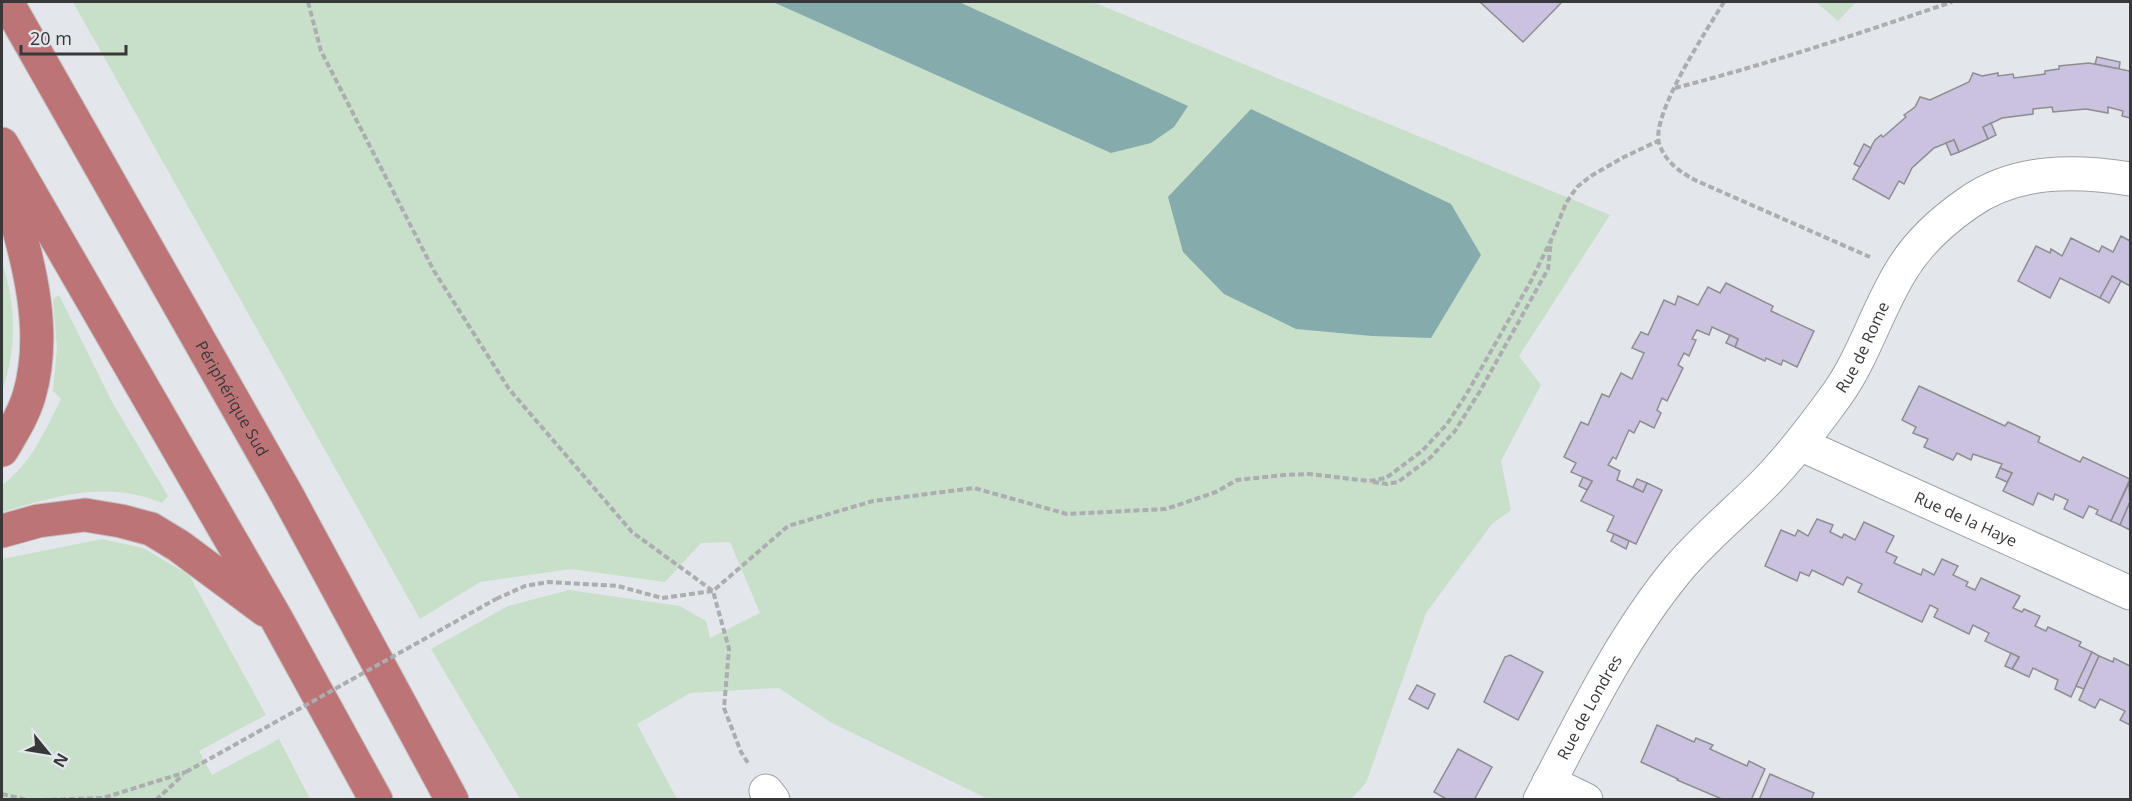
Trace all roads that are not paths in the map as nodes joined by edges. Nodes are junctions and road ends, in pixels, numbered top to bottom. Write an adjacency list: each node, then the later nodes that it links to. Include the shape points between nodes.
1 (7, 2): 13 (highway, Périphérique Sud, via 286,493)
2 (2, 144): 10 (highway)
3 (2, 170): 6 (highway, via 25,253 36,322 29,396)
4 (2130, 179): 5 (street, Rue de Rome, via 2079,173 2013,181 1991,189 1945,219 1901,270 1840,390)
5 (1800, 444): 8 (street, Rue de la Haye); 9 (street, Rue de Rome, via 1679,567)
6 (2, 450)
7 (2, 531): 10 (highway, via 38,521 85,515 150,529)
8 (2130, 593)
9 (1642, 616): 11 (street, Rue de Londres)
10 (276, 618): 12 (highway)
11 (1545, 791): 14 (street)
12 (376, 800)
13 (452, 800)
14 (1586, 800)

